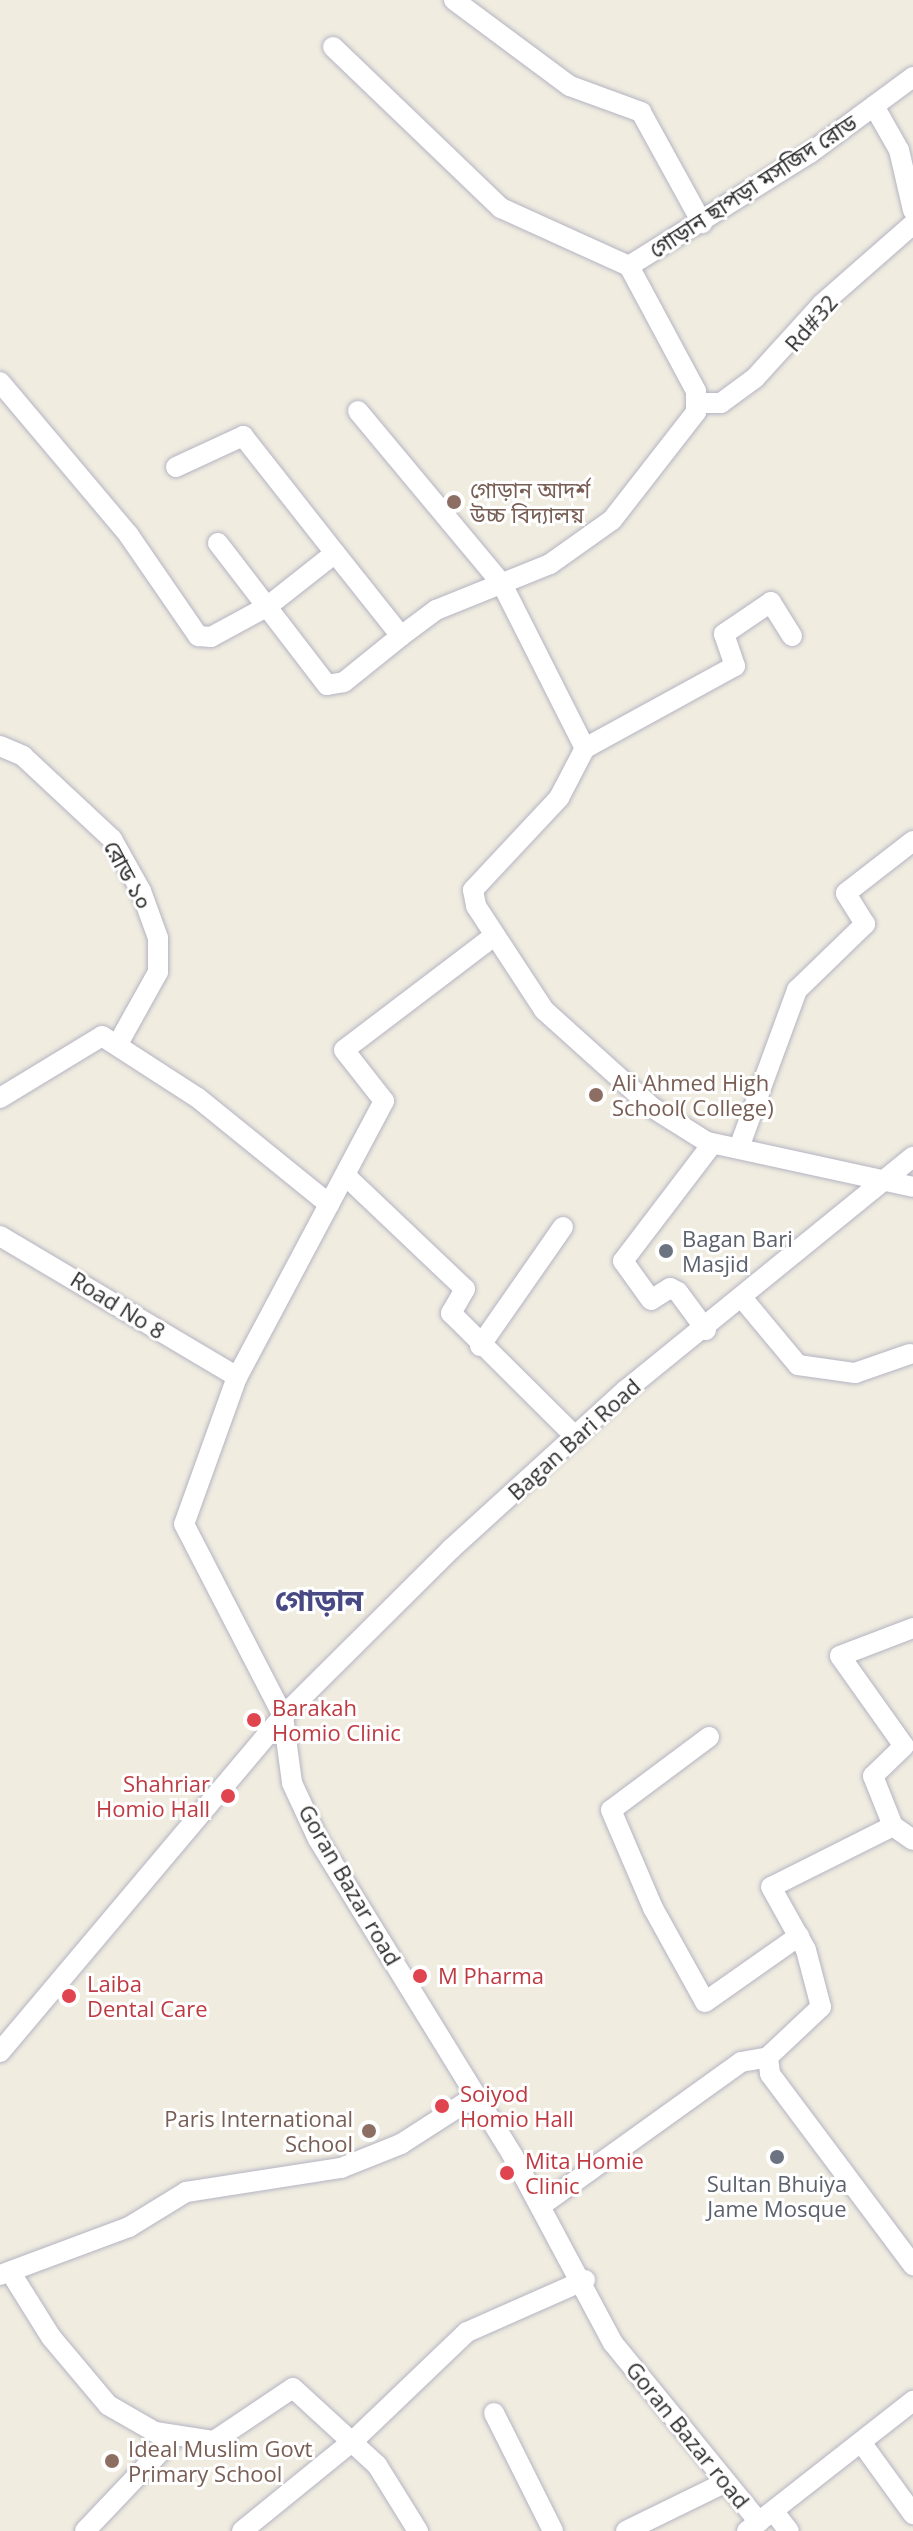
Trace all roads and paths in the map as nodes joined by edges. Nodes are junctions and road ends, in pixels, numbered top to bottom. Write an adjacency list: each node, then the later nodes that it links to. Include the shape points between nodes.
1 (454, 0): 6 (street, via 570,86 641,112)
2 (333, 47): 8 (street, via 501,208)
3 (913, 77): 4 (street, গোড়ান ছাপড়া মসজিদ রোড)
4 (874, 106): 5 (street, via 899,150); 6 (street, গোড়ান ছাপড়া মসজিদ রোড)
5 (913, 210)
6 (702, 223): 8 (street, গোড়ান ছাপড়া মসজিদ রোড)
7 (913, 224): 10 (street, Rd#32, via 822,304 765,371 721,403)
8 (629, 266): 10 (street, গোড়ান ছাপড়া মসজিদ রোড)
9 (0, 382): 16 (street, via 128,534 193,633 211,637)
10 (699, 403): 15 (street, via 656,471 612,520 550,564)
11 (358, 411): 15 (street)
12 (176, 467): 14 (street, via 243,436)
13 (218, 543): 16 (street)
14 (335, 553): 16 (street); 17 (street)
15 (502, 584): 17 (street, via 436,610); 20 (street)
16 (268, 606): 17 (street, via 327,685 344,682)
17 (401, 636)
18 (792, 636): 20 (street, via 771,602 724,634 735,666)
19 (0, 746): 23 (street, রোড ১০, via 23,756 112,839 141,891 158,938 158,972)
20 (585, 748): 22 (street, via 559,798 473,890)
21 (913, 841): 26 (street, via 846,893 865,924 791,1000)
22 (494, 936): 25 (street, via 544,1010 602,1068); 28 (street, Goran Bazar road, via 344,1050 384,1101)
23 (118, 1044): 24 (street, via 92,1038); 31 (street)
24 (0, 1098)
25 (712, 1144): 26 (street); 35 (street, via 623,1261 651,1300 670,1288 678,1292)
26 (740, 1145): 29 (street)
27 (913, 1157): 29 (street, Bagan Bari Road)
28 (346, 1176): 31 (street, Goran Bazar road); 36 (street, via 465,1289 451,1313)
29 (883, 1181): 30 (street); 34 (street, Bagan Bari Road)
30 (913, 1187)
31 (329, 1204): 38 (street, Goran Bazar road)
32 (563, 1227): 36 (street)
33 (0, 1236): 38 (street, Road No 8)
34 (743, 1299): 35 (street, Bagan Bari Road); 37 (street, via 798,1365 855,1373)
35 (706, 1330): 39 (street, Bagan Bari Road)
36 (480, 1346): 39 (street)
37 (910, 1354)
38 (237, 1377): 41 (street, Goran Bazar road, via 184,1524)
39 (575, 1436): 41 (street, Bagan Bari Road)
40 (913, 1628): 43 (street, via 840,1656 904,1746 873,1776)
41 (283, 1716): 46 (street, Bagan Bari Road); 48 (street, Goran Bazar road, via 292,1783 318,1839)
42 (709, 1737): 45 (street, via 611,1810 653,1908 705,2002)
43 (893, 1826): 44 (street); 45 (street, via 771,1887)
44 (913, 1840)
45 (799, 1936): 47 (street, via 821,2007)
46 (0, 2052)
47 (768, 2057): 49 (street, via 741,2062); 50 (street, via 770,2074)
48 (477, 2095): 49 (street, Goran Bazar road); 51 (street, via 401,2144 341,2168 186,2192 129,2227)
49 (542, 2205): 52 (street, Goran Bazar road)
50 (913, 2265)
51 (5, 2274): 55 (street, via 108,2405)
52 (585, 2280): 56 (street, via 467,2332); 58 (street, Goran Bazar road, via 613,2343)
53 (913, 2401): 57 (street)
54 (494, 2413): 64 (street)
55 (176, 2435): 56 (street, via 214,2441 293,2388); 61 (street)
56 (354, 2440): 62 (street); 63 (street)
57 (861, 2442): 59 (street); 60 (street)
58 (726, 2482): 60 (street, Goran Bazar road); 65 (street)
59 (913, 2514)
60 (760, 2522): 66 (street, Goran Bazar road)
61 (85, 2531)
62 (242, 2531)
63 (418, 2531)
64 (553, 2531)
65 (626, 2531)
66 (789, 2531)

